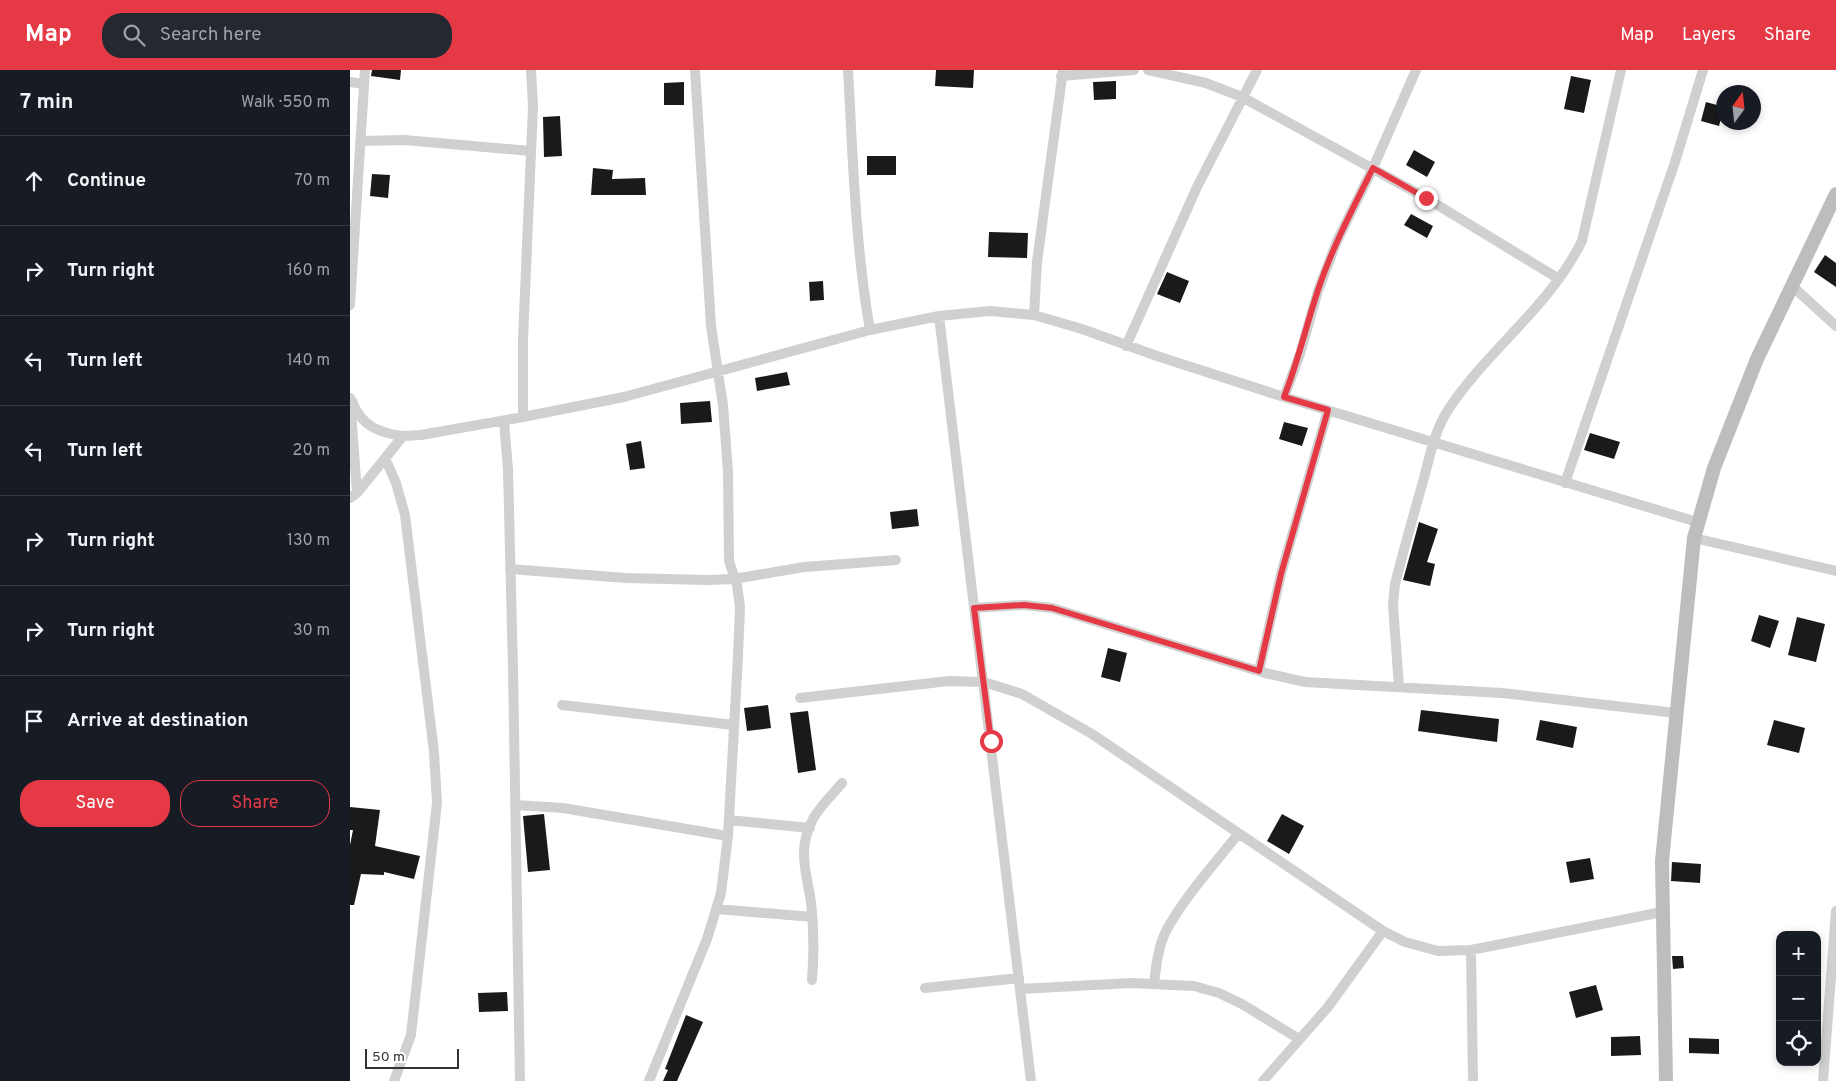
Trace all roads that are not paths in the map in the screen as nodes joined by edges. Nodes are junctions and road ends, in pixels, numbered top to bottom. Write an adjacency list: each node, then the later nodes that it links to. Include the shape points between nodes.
1 (365, 70): 13 (street)
2 (530, 70): 16 (street, via 533,106)
3 (695, 70): 27 (street, via 711,326)
4 (848, 70): 25 (street, via 855,223)
5 (1134, 70): 11 (street)
6 (1148, 70): 14 (street, via 1206,83)
7 (1257, 70): 14 (street)
8 (1416, 70): 17 (street)
9 (1621, 70): 19 (street, via 1582,241)
10 (1703, 70): 36 (street, via 1675,162)
11 (1062, 73): 22 (street, via 1037,262)
12 (350, 82): 13 (street)
13 (364, 84): 15 (street)
14 (1242, 97): 17 (street); 26 (street, via 1197,186)
15 (357, 146): 16 (street, via 404,140); 21 (street)
16 (531, 151): 31 (street)
17 (1373, 168): 19 (street); 29 (street, via 1337,240)
18 (1836, 194): 20 (main road)
19 (1560, 279): 34 (street, via 1448,410)
20 (1791, 285): 24 (street); 38 (main road, via 1729,427)
21 (350, 305)
22 (1034, 315): 23 (street, via 990,311); 26 (street)
23 (939, 316): 25 (street); 44 (street)
24 (1836, 326)
25 (870, 330): 27 (street)
26 (1126, 346): 29 (street)
27 (717, 371): 31 (street, via 624,397); 43 (street, via 728,472 729,561)
28 (350, 397): 33 (street, via 371,428); 37 (street)
29 (1284, 397): 30 (street)
30 (1328, 410): 34 (street); 45 (street, via 1281,574)
31 (523, 418): 32 (street)
32 (504, 421): 33 (street); 41 (street)
33 (403, 436): 35 (street)
34 (1434, 442): 36 (street); 47 (street, via 1395,584 1393,605)
35 (385, 458): 37 (street); 71 (street, via 405,515 434,752 437,803 411,1036)
36 (1565, 483): 38 (street)
37 (354, 495)
38 (1697, 522): 39 (main road)
39 (1694, 538): 42 (street); 50 (main road)
40 (896, 560): 43 (street, via 804,567)
41 (510, 569): 43 (street, via 626,578); 53 (street)
42 (1836, 571)
43 (734, 579): 51 (street, via 740,607)
44 (974, 608): 45 (street, via 1024,605 1052,608); 46 (street)
45 (1259, 671): 47 (street, via 1305,682)
46 (984, 682): 48 (street, via 949,681); 56 (street, via 1022,694 1051,708); 65 (street)
47 (1399, 687): 50 (street, via 1502,693)
48 (800, 698)
49 (562, 705): 51 (street)
50 (1676, 713): 60 (main road, via 1662,861)
51 (734, 725): 54 (street)
52 (842, 783): 55 (street, via 814,818)
53 (515, 805): 57 (street, via 563,808); 72 (street)
54 (729, 820): 55 (street); 57 (street)
55 (810, 828): 61 (street, via 802,857)
56 (1238, 834): 62 (street); 67 (street, via 1166,932)
57 (728, 836): 58 (street)
58 (716, 909): 61 (street); 73 (street, via 690,983)
59 (1836, 911): 63 (street)
60 (1662, 912): 64 (street); 77 (main road)
61 (812, 917): 66 (street)
62 (1384, 931): 64 (street, via 1405,942 1438,952); 70 (street, via 1328,1007)
63 (1834, 937): 78 (street)
64 (1471, 950): 76 (street)
65 (1019, 978): 68 (street); 69 (street)
66 (812, 980)
67 (1154, 984): 69 (street); 70 (street, via 1194,986 1219,993)
68 (925, 988)
69 (1020, 989): 74 (street)
70 (1299, 1039): 75 (street)
71 (394, 1081)
72 (520, 1081)
73 (648, 1081)
74 (1031, 1081)
75 (1263, 1081)
76 (1473, 1081)
77 (1666, 1081)
78 (1823, 1081)

